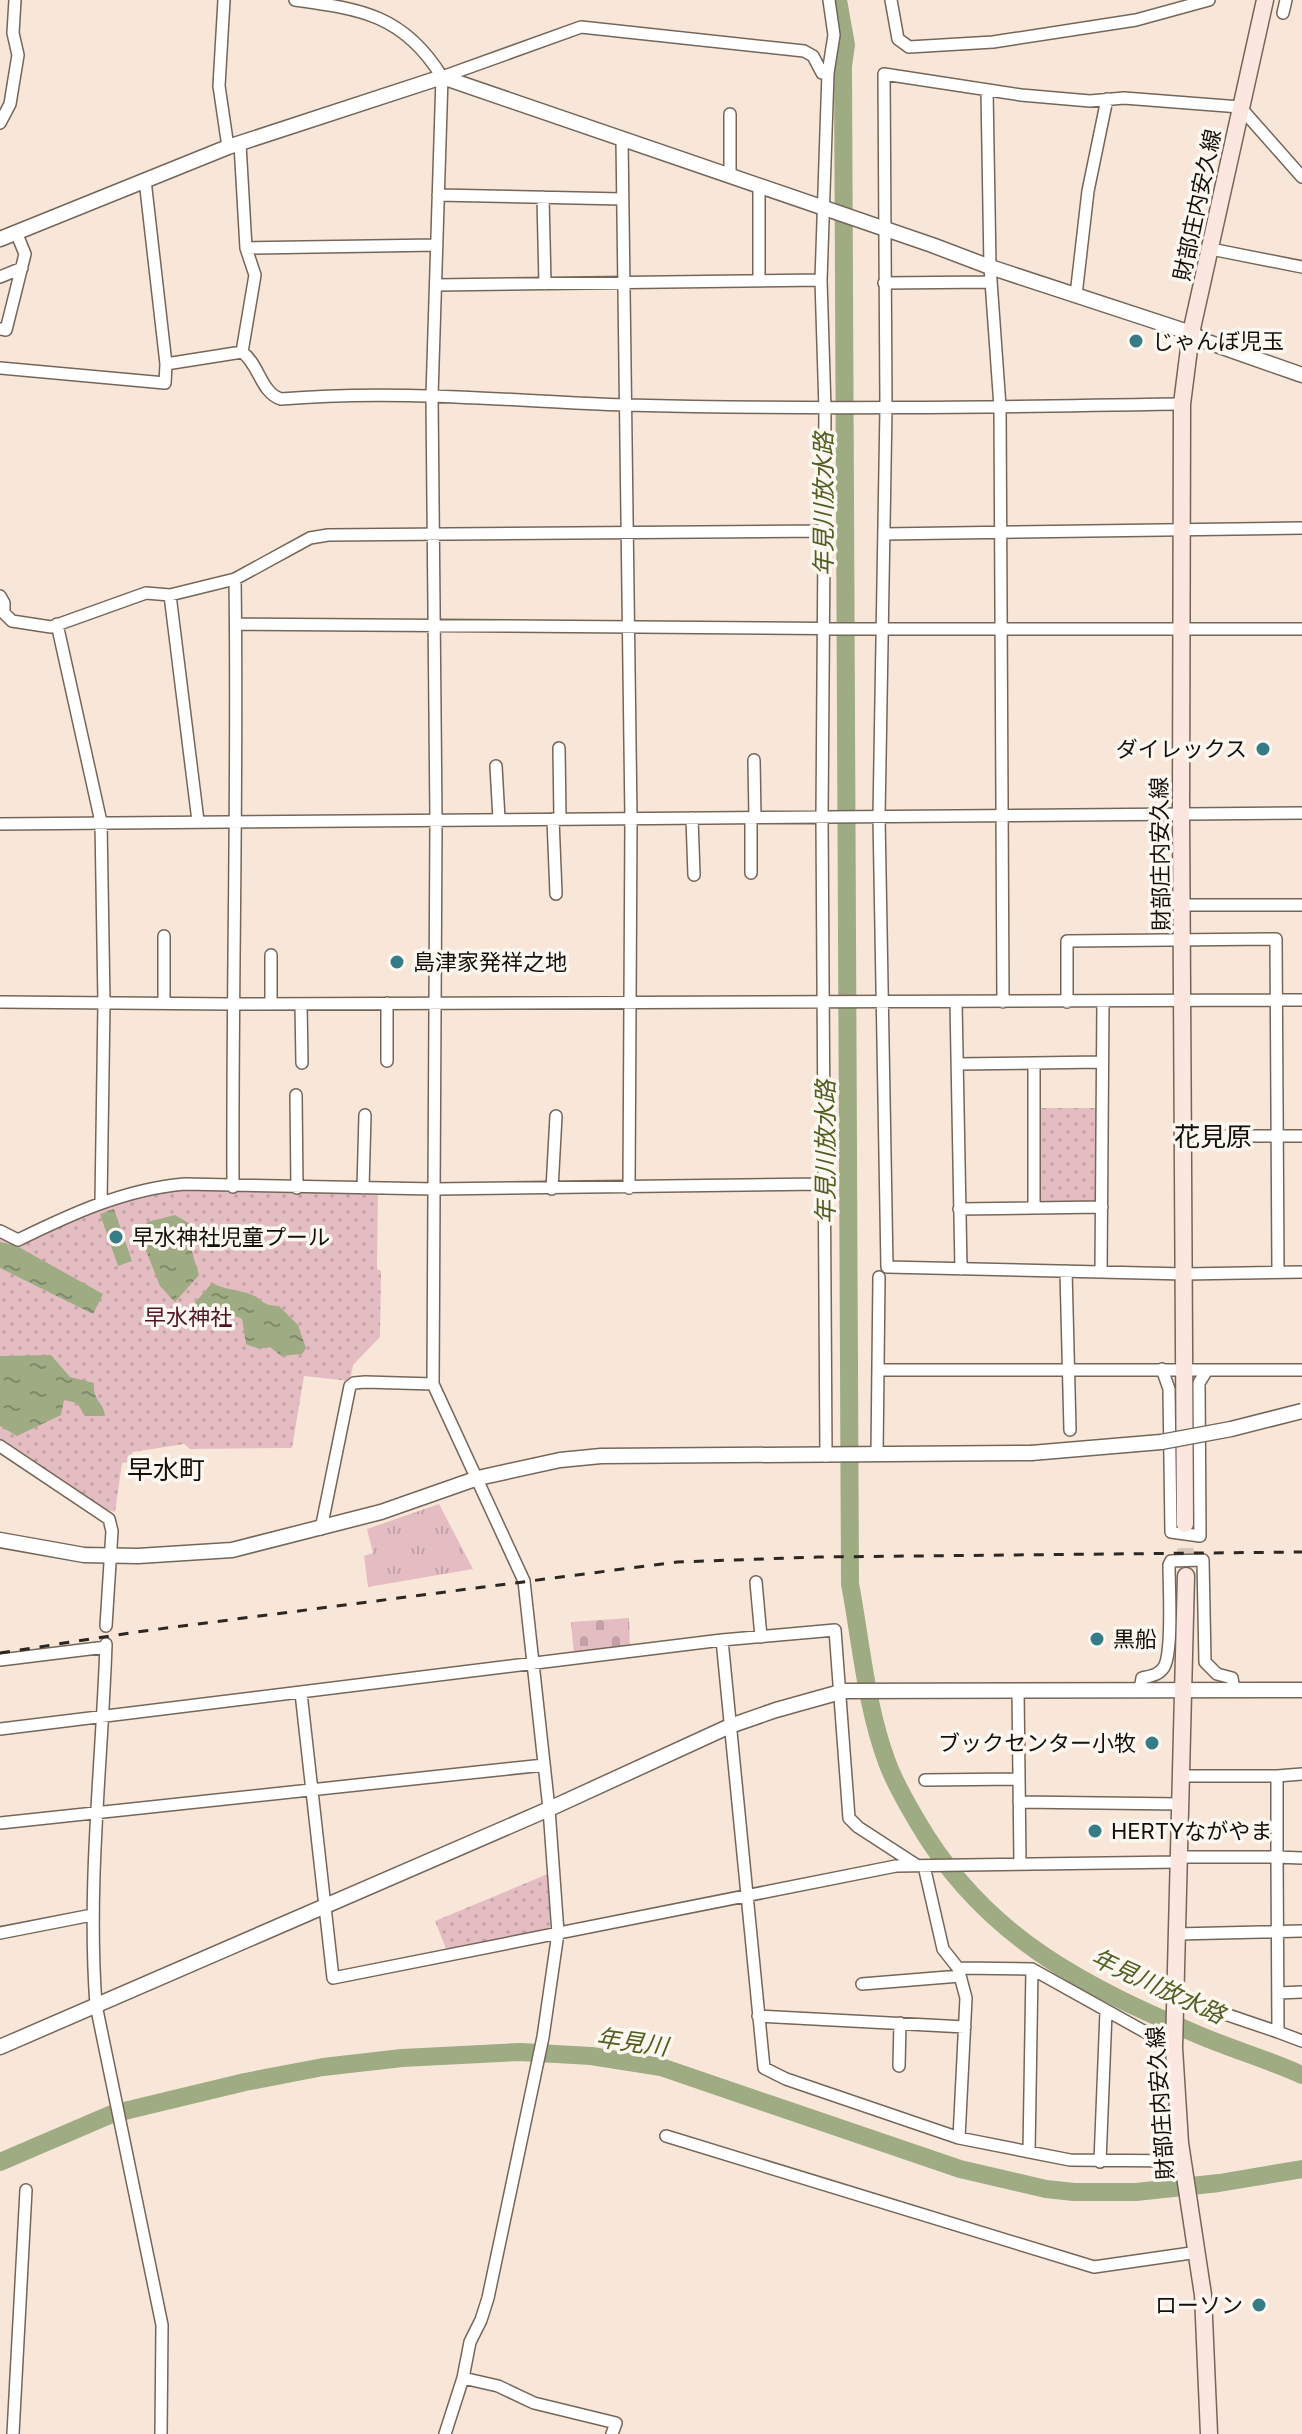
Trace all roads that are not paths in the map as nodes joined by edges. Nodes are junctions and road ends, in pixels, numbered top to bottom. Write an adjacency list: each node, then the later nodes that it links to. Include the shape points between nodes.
1 (15, 0): 16 (street, via 18,55 10,104)
2 (224, 0): 18 (street, via 219,86)
3 (295, 0): 11 (street, via 384,18 413,41)
4 (829, 0): 10 (street, via 834,35)
5 (891, 0): 6 (street, via 898,39 909,47 993,42 1136,20)
6 (1209, 0)
7 (1265, 0): 14 (main road, 財部庄内安久線)
8 (1286, 0): 9 (street)
9 (1283, 13)
10 (828, 73): 11 (street, via 822,73 804,51 581,27); 26 (street)
11 (442, 77): 17 (street); 18 (street); 23 (street)
12 (987, 90): 13 (street); 27 (street, via 884,74); 35 (street)
13 (1107, 99): 14 (street); 43 (street, via 1088,191)
14 (1240, 107): 20 (street); 32 (main road, 財部庄内安久線)
15 (730, 114): 19 (street)
16 (0, 123)
17 (622, 139): 19 (street); 25 (street)
18 (234, 146): 21 (street); 31 (street)
19 (730, 176): 22 (street)
20 (1302, 177)
21 (145, 180): 28 (street); 47 (street)
22 (759, 186): 26 (street); 38 (street)
23 (438, 195): 24 (street); 30 (street)
24 (543, 197): 25 (street); 41 (street)
25 (622, 199): 39 (street)
26 (821, 207): 27 (street); 37 (street)
27 (884, 228): 35 (street); 40 (street)
28 (16, 232): 29 (street); 34 (street, via 25,254)
29 (0, 239)
30 (437, 245): 31 (street); 42 (street)
31 (246, 248): 46 (street, via 255,275)
32 (1211, 249): 33 (street); 45 (main road, 財部庄内安久線)
33 (1302, 267)
34 (22, 268): 36 (street); 44 (street, via 6,330)
35 (990, 275): 40 (street); 43 (street); 53 (street)
36 (0, 277)
37 (821, 280): 38 (street); 55 (street)
38 (759, 281): 39 (street)
39 (623, 282): 41 (street); 52 (street)
40 (884, 283): 54 (street)
41 (545, 284): 42 (street)
42 (436, 285): 50 (street)
43 (1076, 295): 45 (street)
44 (0, 329)
45 (1191, 333): 49 (street); 51 (main road, 財部庄内安久線)
46 (242, 352): 47 (street); 50 (street, via 269,391 281,399)
47 (166, 364): 48 (street, via 165,383)
48 (0, 368)
49 (1302, 375)
50 (432, 396): 52 (street); 61 (street)
51 (1182, 404): 53 (street); 57 (main road, 財部庄内安久線)
52 (624, 405): 55 (street); 60 (street)
53 (1000, 407): 54 (street); 59 (street)
54 (886, 408): 55 (street); 62 (street)
55 (825, 409): 58 (street)
56 (1302, 528): 57 (street)
57 (1180, 529): 59 (street); 74 (main road, 財部庄内安久線)
58 (823, 531): 60 (street); 71 (street)
59 (1001, 532): 62 (street); 73 (street)
60 (626, 533): 61 (street); 70 (street)
61 (434, 534): 63 (street, via 310,538); 69 (street)
62 (884, 534): 72 (street)
63 (235, 579): 64 (street); 68 (street)
64 (170, 595): 67 (street, via 146,593); 91 (street)
65 (0, 596): 66 (street)
66 (6, 623): 67 (street)
67 (57, 624): 92 (street)
68 (236, 624): 69 (street); 89 (street)
69 (435, 626): 70 (street); 90 (street)
70 (627, 626): 71 (street); 88 (street)
71 (826, 627): 72 (street); 85 (street)
72 (877, 629): 73 (street); 82 (street)
73 (1001, 629): 74 (street); 81 (street)
74 (1183, 629): 75 (street); 79 (main road, 財部庄内安久線)
75 (1302, 629)
76 (559, 748): 87 (street)
77 (754, 760): 84 (street)
78 (496, 766): 86 (street)
79 (1181, 813): 80 (street); 81 (street); 97 (main road, 財部庄内安久線)
80 (1302, 813)
81 (1002, 816): 82 (street); 110 (street)
82 (873, 817): 85 (street); 116 (street)
83 (692, 818): 84 (street); 88 (street); 95 (street)
84 (753, 818): 85 (street); 94 (street)
85 (822, 818): 108 (street)
86 (499, 819): 87 (street); 90 (street)
87 (557, 819): 88 (street); 96 (street)
88 (631, 819): 107 (street)
89 (237, 820): 90 (street); 91 (street); 117 (street)
90 (436, 820): 115 (street)
91 (198, 821): 92 (street)
92 (101, 822): 93 (street); 112 (street)
93 (0, 824)
94 (751, 873)
95 (694, 875)
96 (556, 894)
97 (1183, 905): 98 (street); 100 (main road, 財部庄内安久線)
98 (1302, 905)
99 (164, 936): 113 (street)
100 (1183, 939): 102 (street, via 1276,939); 105 (main road, 財部庄内安久線); 111 (street, via 1067,941)
101 (271, 955): 118 (street)
102 (1276, 1000): 103 (street); 105 (street); 129 (street)
103 (1302, 1000)
104 (1103, 1001): 105 (street); 111 (street); 121 (street)
105 (1184, 1001): 128 (main road, 財部庄内安久線)
106 (0, 1002): 112 (street)
107 (630, 1002): 108 (street); 115 (street); 135 (street)
108 (822, 1002): 116 (street); 131 (street)
109 (956, 1002): 110 (street); 116 (street); 124 (street)
110 (1003, 1002): 111 (street)
111 (1067, 1002)
112 (104, 1003): 113 (street); 138 (street)
113 (164, 1003): 117 (street)
114 (387, 1003): 115 (street); 119 (street); 120 (street)
115 (435, 1003): 136 (street)
116 (883, 1003): 143 (street, via 887,1267)
117 (232, 1004): 118 (street); 132 (street)
118 (271, 1004): 119 (street)
119 (301, 1004): 122 (street)
120 (387, 1061)
121 (1102, 1062): 123 (street); 140 (street)
122 (302, 1063)
123 (1034, 1063): 124 (street); 139 (street)
124 (957, 1064): 141 (street)
125 (296, 1095): 133 (street)
126 (365, 1115): 134 (street)
127 (556, 1116): 137 (street)
128 (1184, 1136): 129 (street); 148 (main road, 財部庄内安久線)
129 (1277, 1136): 130 (street); 146 (street)
130 (1302, 1136)
131 (822, 1184): 135 (street); 161 (street)
132 (233, 1187): 133 (street); 138 (street, via 162,1186)
133 (297, 1188): 134 (street)
134 (363, 1188): 136 (street)
135 (629, 1188): 137 (street)
136 (435, 1189): 137 (street); 156 (street)
137 (552, 1189)
138 (101, 1203): 142 (street, via 18,1240)
139 (1034, 1207): 140 (street); 141 (street)
140 (1102, 1207): 145 (street)
141 (959, 1209): 143 (street)
142 (0, 1231)
143 (961, 1269): 144 (street)
144 (1066, 1271): 145 (street); 150 (street)
145 (1101, 1272): 148 (street)
146 (1278, 1272): 147 (street); 148 (street)
147 (1302, 1272)
148 (1185, 1274): 153 (main road, 財部庄内安久線)
149 (879, 1277): 152 (street)
150 (1068, 1369): 151 (street); 152 (street); 158 (street)
151 (1162, 1369): 153 (street); 154 (street, via 1169,1389 1171,1532 1200,1536 1199,1383)
152 (878, 1370): 160 (street)
153 (1183, 1370): 154 (street); 163 (main road, 財部庄内安久線)
154 (1207, 1370): 155 (street)
155 (1302, 1370)
156 (433, 1384): 162 (street); 164 (street, via 350,1386)
157 (1302, 1411): 160 (street, bridge, via 1161,1442 1031,1453)
158 (1070, 1430)
159 (0, 1446): 166 (street, via 109,1519)
160 (873, 1455): 161 (street)
161 (826, 1456): 162 (street, via 601,1456)
162 (478, 1478): 164 (street); 173 (street, via 524,1581)
163 (1185, 1524)
164 (321, 1529): 166 (street, via 232,1550)
165 (0, 1540): 166 (street)
166 (111, 1555): 169 (street)
167 (1186, 1576): 175 (main road, 財部庄内安久線)
168 (756, 1582): 170 (street)
169 (106, 1626)
170 (761, 1637): 171 (street); 179 (street, via 835,1630)
171 (722, 1640): 173 (street); 182 (street)
172 (0, 1660): 181 (street, via 106,1645)
173 (533, 1664): 180 (street); 184 (street)
174 (1140, 1689): 175 (street); 176 (street, via 1142,1678 1157,1675 1166,1665 1169,1565 1203,1560 1205,1662 1217,1674 1232,1678); 177 (street)
175 (1184, 1689): 176 (street); 186 (main road, 財部庄内安久線)
176 (1234, 1689): 178 (street)
177 (1018, 1690): 179 (street); 188 (street)
178 (1302, 1690)
179 (841, 1692): 182 (street); 200 (street, via 849,1818)
180 (301, 1693): 181 (street); 190 (street)
181 (103, 1717): 183 (street); 194 (street)
182 (730, 1726): 193 (street); 201 (street)
183 (0, 1729)
184 (544, 1765): 190 (street); 193 (street)
185 (1302, 1774): 187 (street)
186 (1181, 1776): 187 (street); 192 (main road, 財部庄内安久線)
187 (1277, 1776): 196 (street)
188 (1019, 1779): 189 (street); 191 (street)
189 (925, 1780)
190 (311, 1790): 194 (street); 202 (street)
191 (1019, 1802): 192 (street); 199 (street)
192 (1180, 1804): 198 (main road, 財部庄内安久線)
193 (549, 1809): 202 (street); 207 (street)
194 (98, 1813): 195 (street); 203 (street)
195 (0, 1823)
196 (1277, 1857): 197 (street); 198 (street); 205 (street)
197 (1302, 1858)
198 (1179, 1860): 199 (street); 208 (main road, 財部庄内安久線)
199 (1020, 1863): 200 (street)
200 (920, 1865): 201 (street); 210 (street, via 943,1949)
201 (746, 1897): 207 (street); 217 (street)
202 (324, 1906): 207 (street, via 333,1978); 215 (street)
203 (92, 1915): 206 (street); 215 (street)
204 (1302, 1931): 205 (street)
205 (1278, 1932): 208 (street); 213 (street)
206 (0, 1933)
207 (558, 1933): 232 (street, via 543,2037 488,2298 470,2342)
208 (1177, 1934): 214 (main road, 財部庄内安久線)
209 (1032, 1969): 210 (street); 216 (street); 227 (street)
210 (959, 1972): 211 (street); 219 (street, via 966,1998)
211 (862, 1984)
212 (1302, 1992): 213 (street)
213 (1278, 1993): 220 (street)
214 (1175, 1999): 220 (street); 222 (main road, 財部庄内安久線)
215 (96, 2005): 223 (street); 234 (street, via 162,2325)
216 (1106, 2012): 222 (street); 228 (street)
217 (758, 2016): 218 (street); 226 (street, via 762,2063 768,2072)
218 (900, 2023): 219 (street); 224 (street)
219 (965, 2027): 226 (street)
220 (1278, 2032): 221 (street)
221 (1302, 2041)
222 (1174, 2044): 229 (main road, 財部庄内安久線)
223 (0, 2047)
224 (899, 2066)
225 (666, 2136): 231 (street, via 1094,2267)
226 (959, 2138): 227 (street)
227 (1029, 2152): 228 (street)
228 (1100, 2162): 229 (street)
229 (1184, 2164): 231 (main road, 財部庄内安久線)
230 (26, 2190): 233 (street)
231 (1198, 2252): 237 (main road, 財部庄内安久線)
232 (463, 2378): 235 (street); 236 (street, via 616,2423)
233 (13, 2434)
234 (161, 2434)
235 (445, 2434)
236 (612, 2434)
237 (1209, 2434)

